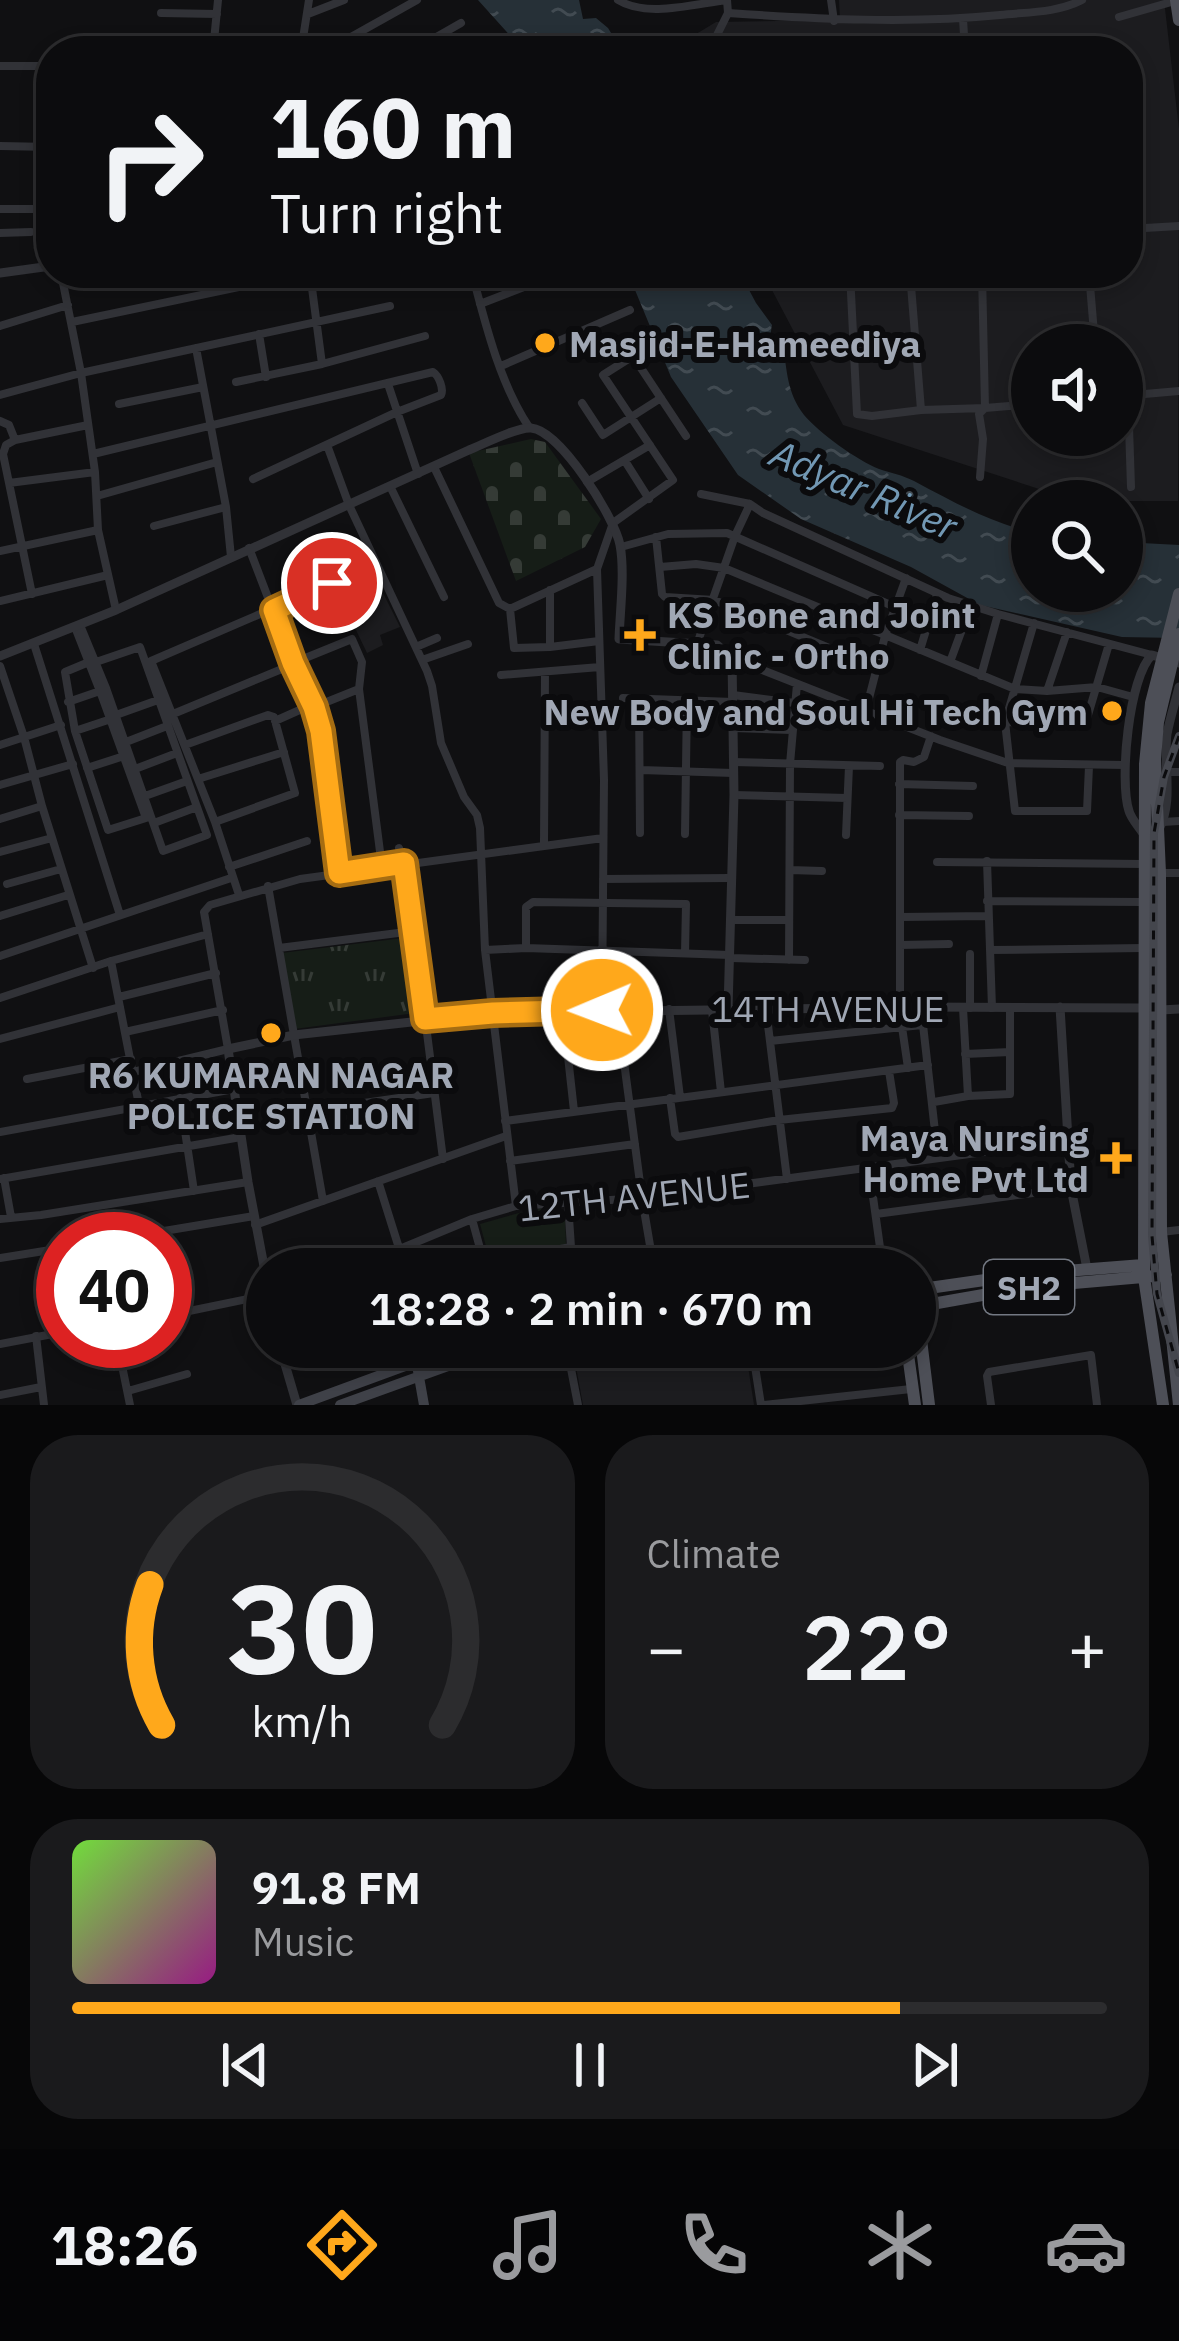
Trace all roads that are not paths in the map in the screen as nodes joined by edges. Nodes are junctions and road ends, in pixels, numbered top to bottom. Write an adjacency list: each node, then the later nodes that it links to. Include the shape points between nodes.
1 (218, 0): 12 (street)
2 (309, 0): 13 (street)
3 (344, 0): 13 (street)
4 (417, 0): 22 (street)
5 (618, 0): 11 (street, via 649,8 727,0)
6 (831, 0): 18 (street)
7 (1012, 0): 14 (street)
8 (1082, 0): 14 (street)
9 (1176, 0): 15 (street); 17 (main road)
10 (161, 13): 12 (street)
11 (728, 13): 18 (street); 24 (street)
12 (217, 14): 20 (street)
13 (307, 14): 21 (street)
14 (1012, 14): 16 (street)
15 (1119, 17)
16 (963, 19): 18 (street); 25 (street)
17 (1179, 20)
18 (834, 21)
19 (461, 23): 23 (street)
20 (215, 36)
21 (304, 36)
22 (353, 36)
23 (438, 36)
24 (717, 36)
25 (964, 36)
26 (0, 66): 27 (street)
27 (36, 66)
28 (0, 146): 29 (street)
29 (36, 148)
30 (0, 209): 31 (street)
31 (36, 209)
32 (1179, 226): 33 (street)
33 (1143, 228)
34 (31, 232): 35 (street)
35 (0, 233)
36 (36, 268): 37 (street)
37 (0, 273)
38 (64, 288): 48 (street)
39 (234, 288): 52 (street)
40 (312, 288): 51 (street)
41 (476, 288): 47 (street)
42 (521, 288): 47 (street)
43 (851, 288): 73 (street, via 857,413)
44 (911, 288): 73 (street)
45 (982, 288): 72 (street)
46 (1089, 288): 53 (street)
47 (480, 304): 59 (street)
48 (68, 305): 52 (street); 54 (street)
49 (390, 305): 51 (street)
50 (630, 310): 59 (street)
51 (316, 321): 55 (street); 58 (street)
52 (71, 322): 60 (street)
53 (1093, 324)
54 (0, 326)
55 (259, 334): 57 (street); 61 (street)
56 (425, 336): 58 (street)
57 (196, 348): 60 (street); 64 (street)
58 (322, 364): 61 (street)
59 (501, 366): 79 (street)
60 (81, 373): 66 (street); 77 (street)
61 (266, 376): 62 (street)
62 (236, 382)
63 (388, 383): 74 (street); 74 (street, via 433,372 442,391); 78 (street)
64 (203, 387): 70 (street); 78 (street)
65 (1179, 392): 67 (street)
66 (0, 394)
67 (1143, 395)
68 (661, 398): 75 (street); 75 (street, via 632,356 604,374); 81 (street)
69 (582, 403): 80 (street)
70 (119, 404)
71 (1011, 406): 72 (street)
72 (985, 408): 73 (street); 93 (street)
73 (922, 410)
74 (397, 412): 83 (street); 92 (street)
75 (632, 417): 80 (street); 84 (street)
76 (0, 421): 82 (street)
77 (88, 425): 82 (street); 87 (street)
78 (210, 426): 87 (street); 89 (street)
79 (529, 427): 90 (street); 95 (street, via 552,437)
80 (603, 435): 85 (street)
81 (686, 436)
82 (15, 440): 86 (street)
83 (327, 445): 94 (street); 102 (street)
84 (650, 445): 88 (street); 100 (street, via 674,480)
85 (612, 449)
86 (2, 454): 96 (street)
87 (93, 454): 91 (street)
88 (625, 461): 95 (street); 100 (street)
89 (217, 462): 99 (street); 103 (street)
90 (434, 467): 92 (street); 129 (street, via 499,603)
91 (95, 472): 96 (street); 99 (street)
92 (418, 474): 97 (street)
93 (980, 477)
94 (253, 479)
95 (587, 482): 104 (street)
96 (10, 483): 109 (street)
97 (390, 486): 102 (street); 124 (street)
98 (701, 494): 101 (street)
99 (97, 496): 106 (street)
100 (649, 499): 104 (street)
101 (750, 504): 107 (street); 118 (street)
102 (350, 505): 111 (street); 144 (street)
103 (226, 508): 105 (street); 113 (street)
104 (613, 523): 110 (street); 116 (street)
105 (154, 526)
106 (98, 530): 109 (street); 117 (street)
107 (735, 536): 108 (street); 115 (street); 128 (street)
108 (656, 537): 110 (street); 114 (street)
109 (22, 547): 112 (street); 121 (street)
110 (621, 547): 142 (street, via 620,639)
111 (249, 548): 113 (street); 131 (street)
112 (0, 551)
113 (231, 557): 130 (street)
114 (659, 567): 115 (street); 125 (street, via 665,597)
115 (724, 568): 125 (street); 137 (street)
116 (597, 569): 120 (street); 139 (street)
117 (107, 575): 121 (street); 130 (street)
118 (907, 578): 122 (street); 128 (street)
119 (332, 583): 131 (street)
120 (550, 590): 129 (street); 145 (street)
121 (32, 594): 126 (street)
122 (937, 594): 127 (street); 146 (street)
123 (1179, 594): 228 (main road, via 1148,724)
124 (444, 597)
125 (714, 600): 142 (street); 157 (street)
126 (0, 601)
127 (971, 605): 132 (street); 152 (street)
128 (895, 607): 137 (street)
129 (510, 609): 145 (street, via 514,648)
130 (116, 610): 134 (street)
131 (274, 610): 153 (street); 180 (street, via 151,661)
132 (998, 614): 133 (street); 160 (street)
133 (1034, 623): 135 (street); 165 (street)
134 (78, 626): 140 (street); 151 (street)
135 (1067, 632): 143 (street); 167 (street)
136 (1179, 634): 228 (main road, via 1155,738)
137 (885, 637): 146 (street); 157 (street)
138 (437, 638): 144 (street)
139 (599, 641): 145 (street); 156 (street)
140 (34, 644): 148 (street); 184 (street)
141 (468, 644): 150 (street)
142 (697, 644): 149 (street, via 717,645)
143 (1109, 644): 147 (street); 162 (street)
144 (416, 647): 150 (street)
145 (550, 647)
146 (920, 650): 152 (street)
147 (1152, 655): 154 (street); 168 (street)
148 (0, 656)
149 (732, 658): 161 (street); 170 (street)
150 (422, 660): 238 (street, via 441,743 477,814)
151 (92, 662): 166 (street); 172 (street, via 139,647); 174 (street, via 65,670); 181 (street)
152 (950, 662): 160 (street)
153 (293, 663): 164 (street, via 352,639 362,662); 177 (street); 180 (street)
154 (1179, 663)
155 (0, 667): 176 (street)
156 (600, 667): 158 (street); 233 (street)
157 (875, 667): 178 (street)
158 (545, 672): 159 (street); 235 (street)
159 (501, 675)
160 (981, 676): 165 (street)
161 (797, 684): 175 (street); 178 (street)
162 (1097, 687): 167 (street); 168 (street); 183 (street, via 1085,724)
163 (1179, 687): 209 (street)
164 (359, 689): 177 (street); 243 (street)
165 (1015, 689): 167 (street); 183 (street)
166 (100, 691): 174 (street); 181 (street)
167 (1047, 691)
168 (1133, 697): 200 (street)
169 (623, 698): 171 (street)
170 (733, 698): 173 (street); 175 (street); 186 (street)
171 (640, 699): 173 (street); 207 (street)
172 (158, 700): 181 (street); 185 (street)
173 (687, 700): 208 (street)
174 (68, 702): 188 (street)
175 (794, 703): 187 (street)
176 (15, 706): 179 (street); 190 (street)
177 (314, 706): 182 (street); 248 (street)
178 (866, 710): 189 (street)
179 (0, 712)
180 (173, 714): 193 (street)
181 (114, 717): 188 (street); 191 (street); 196 (street)
182 (275, 721): 193 (street, via 268,715); 194 (street)
183 (1005, 722): 197 (street)
184 (61, 725): 190 (street); 198 (street)
185 (167, 726): 191 (street); 195 (street)
186 (733, 728): 187 (street); 204 (street)
187 (791, 730): 199 (street)
188 (75, 731): 205 (street)
189 (931, 736): 197 (street); 213 (street, via 924,757 901,761)
190 (25, 737): 192 (street); 211 (street)
191 (126, 742): 206 (street)
192 (0, 745)
193 (185, 745): 212 (street)
194 (284, 752): 212 (street); 226 (street, via 295,793)
195 (177, 753): 206 (street); 212 (street)
196 (124, 756): 205 (street); 205 (street, via 146,818 108,830)
197 (1009, 763): 203 (street); 203 (street, via 1013,805 1022,812 1088,811)
198 (73, 764): 211 (street); 260 (street)
199 (790, 764): 201 (street); 204 (street); 218 (street)
200 (1125, 765): 203 (street); 228 (street, via 1129,812)
201 (849, 766): 202 (street); 219 (street)
202 (880, 766)
203 (1089, 766)
204 (733, 767): 208 (street); 216 (street)
205 (87, 768)
206 (135, 769): 217 (street)
207 (641, 770): 208 (street); 229 (street)
208 (686, 772): 230 (street)
209 (1166, 772): 210 (street); 228 (street, via 1167,797)
210 (1179, 772)
211 (33, 775): 214 (street); 220 (street)
212 (193, 782): 217 (street); 221 (street); 226 (street)
213 (899, 784): 215 (street); 222 (street)
214 (0, 785)
215 (973, 786)
216 (734, 795): 218 (street); 252 (street)
217 (145, 796): 227 (street)
218 (789, 797): 219 (street); 245 (street)
219 (848, 798): 231 (street)
220 (42, 806): 224 (street); 232 (street)
221 (197, 807): 227 (street); 227 (street, via 207,835 163,851)
222 (899, 815): 223 (street); 263 (street)
223 (969, 817)
224 (0, 819)
225 (1179, 821): 228 (street)
226 (215, 822): 247 (street)
227 (154, 823)
228 (1153, 824): 242 (main road); 249 (main road)
229 (640, 832)
230 (685, 834)
231 (846, 835)
232 (52, 838): 237 (street); 244 (street)
233 (603, 838): 235 (street); 251 (street)
234 (307, 842): 247 (street)
235 (544, 844): 238 (street)
236 (399, 848): 241 (street)
237 (0, 852)
238 (481, 853): 241 (street); 274 (street)
239 (987, 861): 240 (street); 242 (street); 257 (street)
240 (937, 862)
241 (404, 863): 243 (street); 267 (street)
242 (1144, 864): 259 (main road)
243 (382, 867): 248 (street)
244 (61, 869): 253 (street); 255 (street)
245 (790, 870): 246 (street); 265 (street)
246 (822, 871)
247 (230, 872): 256 (street); 260 (street)
248 (339, 873): 254 (street)
249 (1160, 873): 250 (street); 304 (main road)
250 (1179, 873)
251 (603, 878): 252 (street); 258 (street)
252 (730, 878): 264 (street)
253 (7, 884)
254 (268, 886): 256 (street); 271 (street)
255 (68, 895): 261 (street); 266 (street)
256 (239, 895): 268 (street, via 206,908)
257 (987, 901): 259 (street); 262 (street)
258 (603, 902): 272 (street, via 528,903); 275 (street); 277 (street, via 686,904)
259 (1143, 902): 273 (main road)
260 (120, 915): 266 (street)
261 (0, 916)
262 (988, 916): 263 (street); 276 (street)
263 (901, 917): 270 (street)
264 (730, 920): 265 (street); 280 (street)
265 (789, 920): 281 (street)
266 (81, 930): 279 (street); 284 (street)
267 (413, 931): 271 (street); 306 (street)
268 (208, 934): 283 (street); 285 (street)
269 (949, 944): 270 (street)
270 (899, 945): 289 (street)
271 (279, 947): 310 (street)
272 (526, 948): 274 (street); 275 (street)
273 (1143, 948): 276 (street); 294 (main road)
274 (485, 950): 305 (street)
275 (603, 950): 277 (street); 303 (street)
276 (990, 950): 293 (street)
277 (686, 953): 280 (street)
278 (970, 953): 292 (street)
279 (0, 956)
280 (730, 956): 281 (street); 298 (street)
281 (789, 959): 282 (street)
282 (805, 960)
283 (111, 962): 284 (street); 287 (street)
284 (92, 968): 286 (street)
285 (216, 973): 287 (street); 301 (street)
286 (0, 998)
287 (119, 1002): 309 (street); 311 (street)
288 (921, 1006): 289 (street, 14TH AVENUE); 292 (street, 14TH AVENUE); 307 (street)
289 (900, 1007): 299 (street, 14TH AVENUE)
290 (1010, 1007): 291 (street, 14TH AVENUE); 293 (street, 14TH AVENUE); 314 (street)
291 (1060, 1007): 294 (street, 14TH AVENUE); 339 (street)
292 (966, 1008): 293 (street, 14TH AVENUE); 315 (street)
293 (992, 1008)
294 (1143, 1008): 377 (main road)
295 (617, 1009): 296 (street, 14TH AVENUE); 303 (street, 14TH AVENUE); 330 (street)
296 (669, 1009): 297 (street, 14TH AVENUE); 328 (street)
297 (712, 1009): 298 (street, 14TH AVENUE); 324 (street)
298 (728, 1009): 299 (street, 14TH AVENUE)
299 (766, 1009): 312 (street)
300 (1179, 1009): 304 (street)
301 (223, 1010): 309 (street); 313 (street)
302 (562, 1010): 303 (street, 14TH AVENUE); 305 (street, 14TH AVENUE); 333 (street)
303 (602, 1010)
304 (1160, 1010): 363 (main road)
305 (493, 1013): 306 (street, 14TH AVENUE); 335 (street)
306 (425, 1019): 310 (street, 14TH AVENUE); 325 (street)
307 (922, 1025): 308 (street); 317 (street)
308 (902, 1027): 312 (street); 318 (street)
309 (124, 1032): 316 (street)
310 (294, 1035): 313 (street, 14TH AVENUE); 332 (street)
311 (0, 1039)
312 (770, 1041): 322 (street)
313 (228, 1049): 320 (street); 323 (street)
314 (1010, 1052): 315 (street); 326 (street, via 1010,1094)
315 (965, 1054): 326 (street)
316 (130, 1059): 320 (street); 321 (street)
317 (928, 1065): 318 (street); 329 (street)
318 (908, 1068): 319 (street)
319 (889, 1071): 322 (street); 334 (street, via 893,1107)
320 (133, 1072): 331 (street)
321 (26, 1079)
322 (773, 1085): 324 (street); 334 (street)
323 (234, 1089): 327 (street); 338 (street)
324 (721, 1092): 328 (street)
325 (434, 1093): 332 (street); 343 (street)
326 (968, 1096): 329 (street)
327 (180, 1098): 331 (street); 341 (street)
328 (675, 1098): 330 (street); 334 (street, via 678,1137)
329 (934, 1102): 342 (street)
330 (629, 1103): 333 (street); 340 (street)
331 (139, 1105): 336 (street)
332 (308, 1111): 353 (street)
333 (574, 1111): 335 (street)
334 (778, 1120): 347 (street)
335 (505, 1121): 337 (street)
336 (0, 1132)
337 (506, 1136): 343 (street); 344 (street)
338 (241, 1137): 341 (street); 349 (street)
339 (1067, 1141): 342 (street, 12TH AVENUE); 350 (street)
340 (635, 1144): 344 (street); 352 (street)
341 (186, 1146): 346 (street); 351 (street)
342 (938, 1158): 345 (street, 12TH AVENUE)
343 (442, 1159): 348 (street)
344 (510, 1160): 355 (street)
345 (869, 1168): 347 (street, 12TH AVENUE); 356 (street)
346 (2, 1178): 357 (street)
347 (787, 1179): 352 (street, 12TH AVENUE)
348 (378, 1181): 353 (street); 367 (street)
349 (248, 1182): 351 (street); 360 (street)
350 (1071, 1188): 356 (street); 376 (street)
351 (194, 1191): 357 (street)
352 (642, 1198): 354 (street, 12TH AVENUE); 372 (street)
353 (323, 1201): 360 (street)
354 (568, 1203): 355 (street, 12TH AVENUE); 365 (street)
355 (516, 1205): 358 (street, 12TH AVENUE)
356 (876, 1214): 373 (street)
357 (11, 1217): 359 (street)
358 (472, 1219): 364 (street, 12TH AVENUE); 370 (street)
359 (0, 1220)
360 (255, 1220): 361 (street); 366 (street)
361 (192, 1229)
362 (1179, 1230): 363 (street)
363 (1161, 1232): 378 (main road)
364 (413, 1244): 368 (street, 12TH AVENUE); 369 (street)
365 (571, 1247): 371 (street)
366 (260, 1248)
367 (399, 1248)
368 (402, 1248)
369 (414, 1248)
370 (479, 1248)
371 (566, 1248)
372 (650, 1248)
373 (881, 1248)
374 (36, 1252): 375 (street)
375 (0, 1258)
376 (1087, 1269): 377 (main road); 379 (main road)
377 (1143, 1271): 378 (main road); 379 (main road, SH2); 413 (main road)
378 (1166, 1275): 382 (main road)
379 (1028, 1281): 380 (main road, SH2)
380 (936, 1296)
381 (246, 1299): 383 (street)
382 (1174, 1305): 396 (main road)
383 (192, 1310)
384 (36, 1336): 385 (street)
385 (0, 1344)
386 (39, 1368): 397 (street)
387 (123, 1368): 399 (street)
388 (287, 1368): 404 (street)
389 (417, 1368): 394 (main road); 405 (main road); 406 (main road)
390 (571, 1368): 407 (street)
391 (757, 1368): 408 (street)
392 (910, 1368): 398 (main road)
393 (924, 1368): 410 (main road)
394 (397, 1369): 404 (main road)
395 (188, 1374): 399 (street)
396 (1178, 1384): 414 (main road)
397 (41, 1387): 400 (street); 402 (street)
398 (913, 1389): 401 (street); 409 (main road)
399 (128, 1391): 403 (street)
400 (0, 1395)
401 (834, 1401): 408 (street)
402 (44, 1405)
403 (130, 1405)
404 (298, 1405)
405 (340, 1405)
406 (424, 1405)
407 (578, 1405)
408 (762, 1405)
409 (916, 1405)
410 (929, 1405)
411 (991, 1405): 412 (street, via 989,1372 1091,1355)
412 (1097, 1405)
413 (1163, 1405)
414 (1178, 1405)

